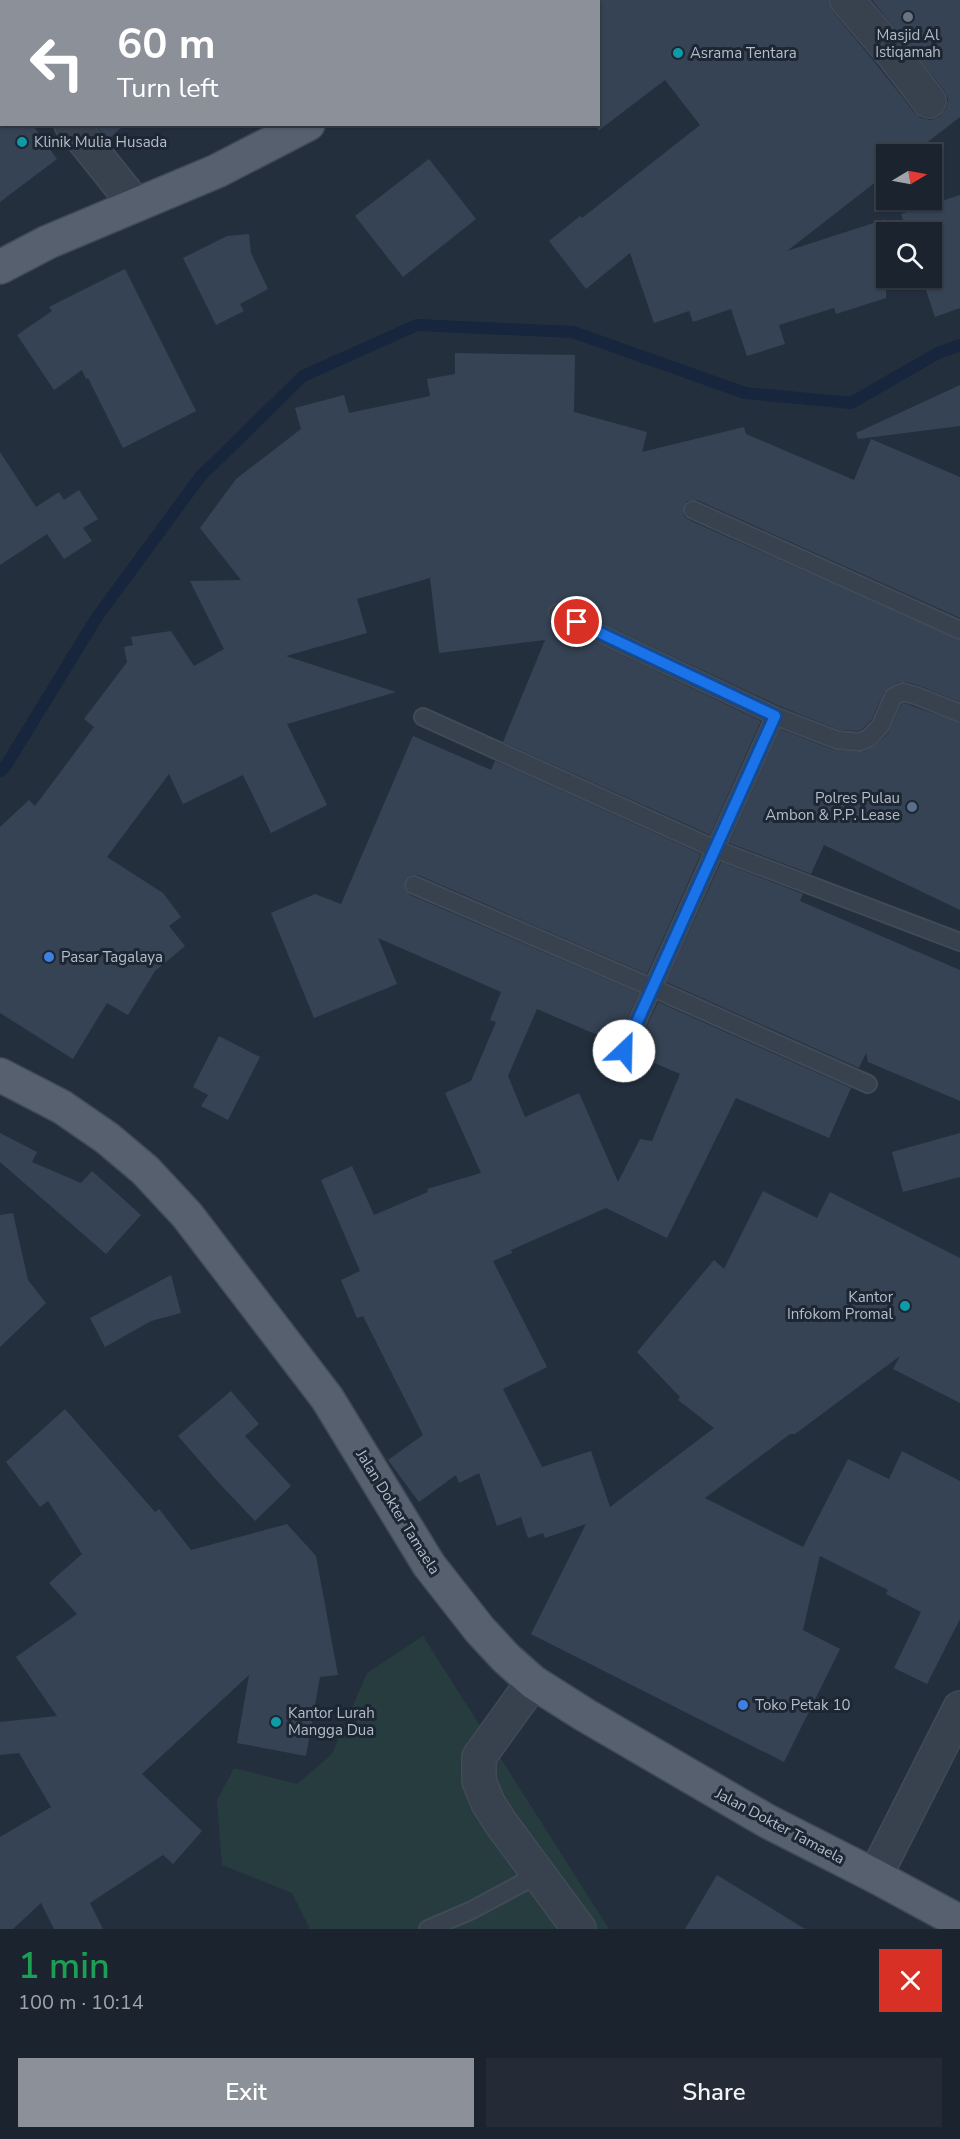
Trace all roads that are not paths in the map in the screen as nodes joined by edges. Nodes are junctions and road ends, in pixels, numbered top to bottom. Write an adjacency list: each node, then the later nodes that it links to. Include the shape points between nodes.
1 (847, 0): 2 (street)
2 (929, 101)
3 (72, 126): 5 (street)
4 (304, 126): 5 (main road, via 217,171)
5 (135, 204): 6 (main road)
6 (0, 267)
7 (693, 510): 9 (lane)
8 (557, 613): 11 (lane)
9 (960, 630)
10 (960, 714): 11 (lane, via 903,692 893,697 881,725 860,742 837,740)
11 (775, 716): 13 (lane)
12 (423, 717): 13 (lane)
13 (715, 849): 15 (lane); 16 (lane)
14 (414, 885): 16 (lane)
15 (960, 942)
16 (652, 988): 17 (lane); 19 (lane)
17 (624, 1051)
18 (0, 1075): 20 (main road, Jalan Dokter Tamaela, via 62,1107 107,1138 145,1170 187,1215 327,1398 429,1565 480,1630)
19 (868, 1084)
20 (533, 1682): 22 (street, via 479,1757 479,1781 488,1803); 23 (main road, Jalan Dokter Tamaela, via 767,1821)
21 (960, 1708): 23 (street)
22 (539, 1874): 25 (lane); 26 (street)
23 (875, 1876): 24 (main road, Jalan Dokter Tamaela)
24 (960, 1922)
25 (428, 1929)
26 (579, 1929)

